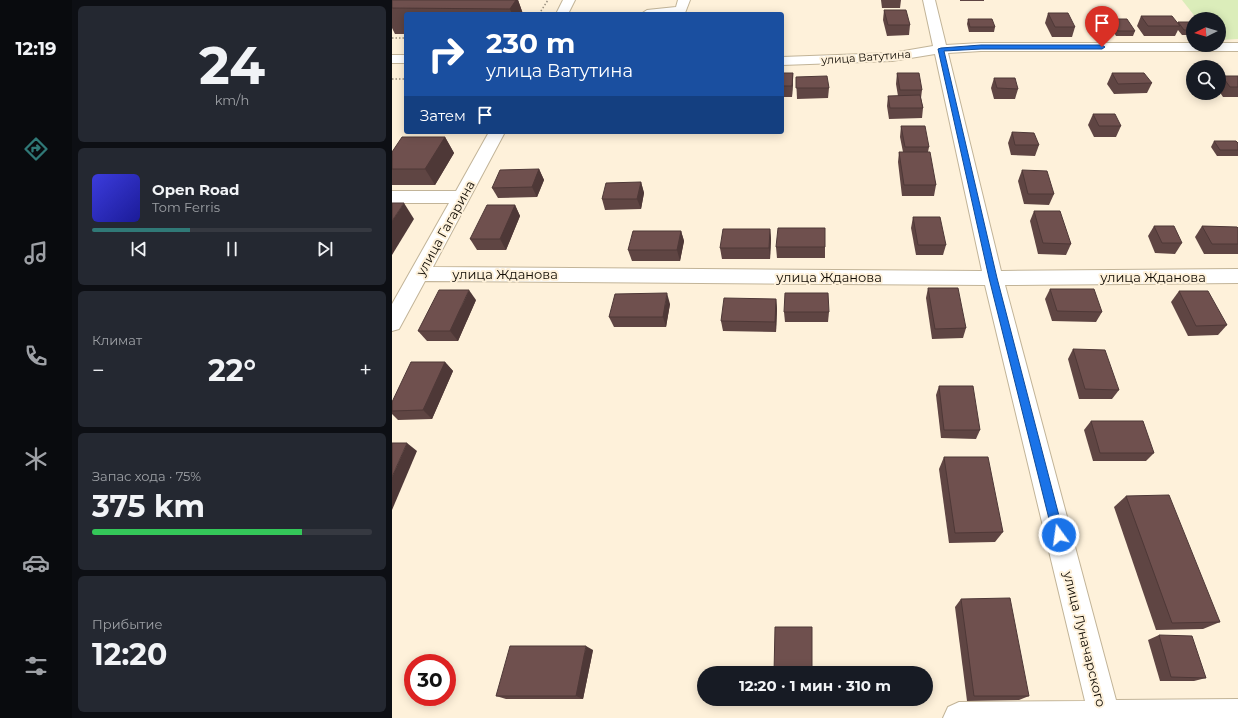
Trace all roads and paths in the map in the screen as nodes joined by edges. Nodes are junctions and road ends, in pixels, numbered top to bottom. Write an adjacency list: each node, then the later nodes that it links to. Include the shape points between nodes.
1 (548, 0): 5 (path)
2 (569, 0): 6 (street)
3 (684, 0): 7 (street, via 681,10)
4 (929, 0): 13 (street, улица Луначарского)
5 (540, 12)
6 (563, 12)
7 (664, 12)
8 (392, 38): 9 (path)
9 (404, 38)
10 (1238, 47): 13 (street, улица Ватутина)
11 (392, 48): 12 (street)
12 (404, 48)
13 (941, 49): 16 (street, улица Ватутина, via 892,57); 26 (street, улица Луначарского)
14 (392, 59): 15 (street)
15 (404, 59)
16 (784, 61)
17 (392, 68): 18 (street)
18 (404, 68)
19 (392, 79): 20 (path)
20 (404, 79)
21 (496, 134): 23 (street, улица Гагарина)
22 (392, 197): 23 (street)
23 (462, 197): 24 (street, улица Гагарина)
24 (420, 274): 26 (street, улица Жданова); 27 (street, улица Гагарина)
25 (1238, 276): 26 (street, улица Жданова)
26 (993, 278): 30 (street, улица Луначарского)
27 (398, 301): 28 (street, улица Гагарина)
28 (392, 323)
29 (1238, 716): 30 (street)
30 (1105, 717): 31 (street)
31 (958, 718)

